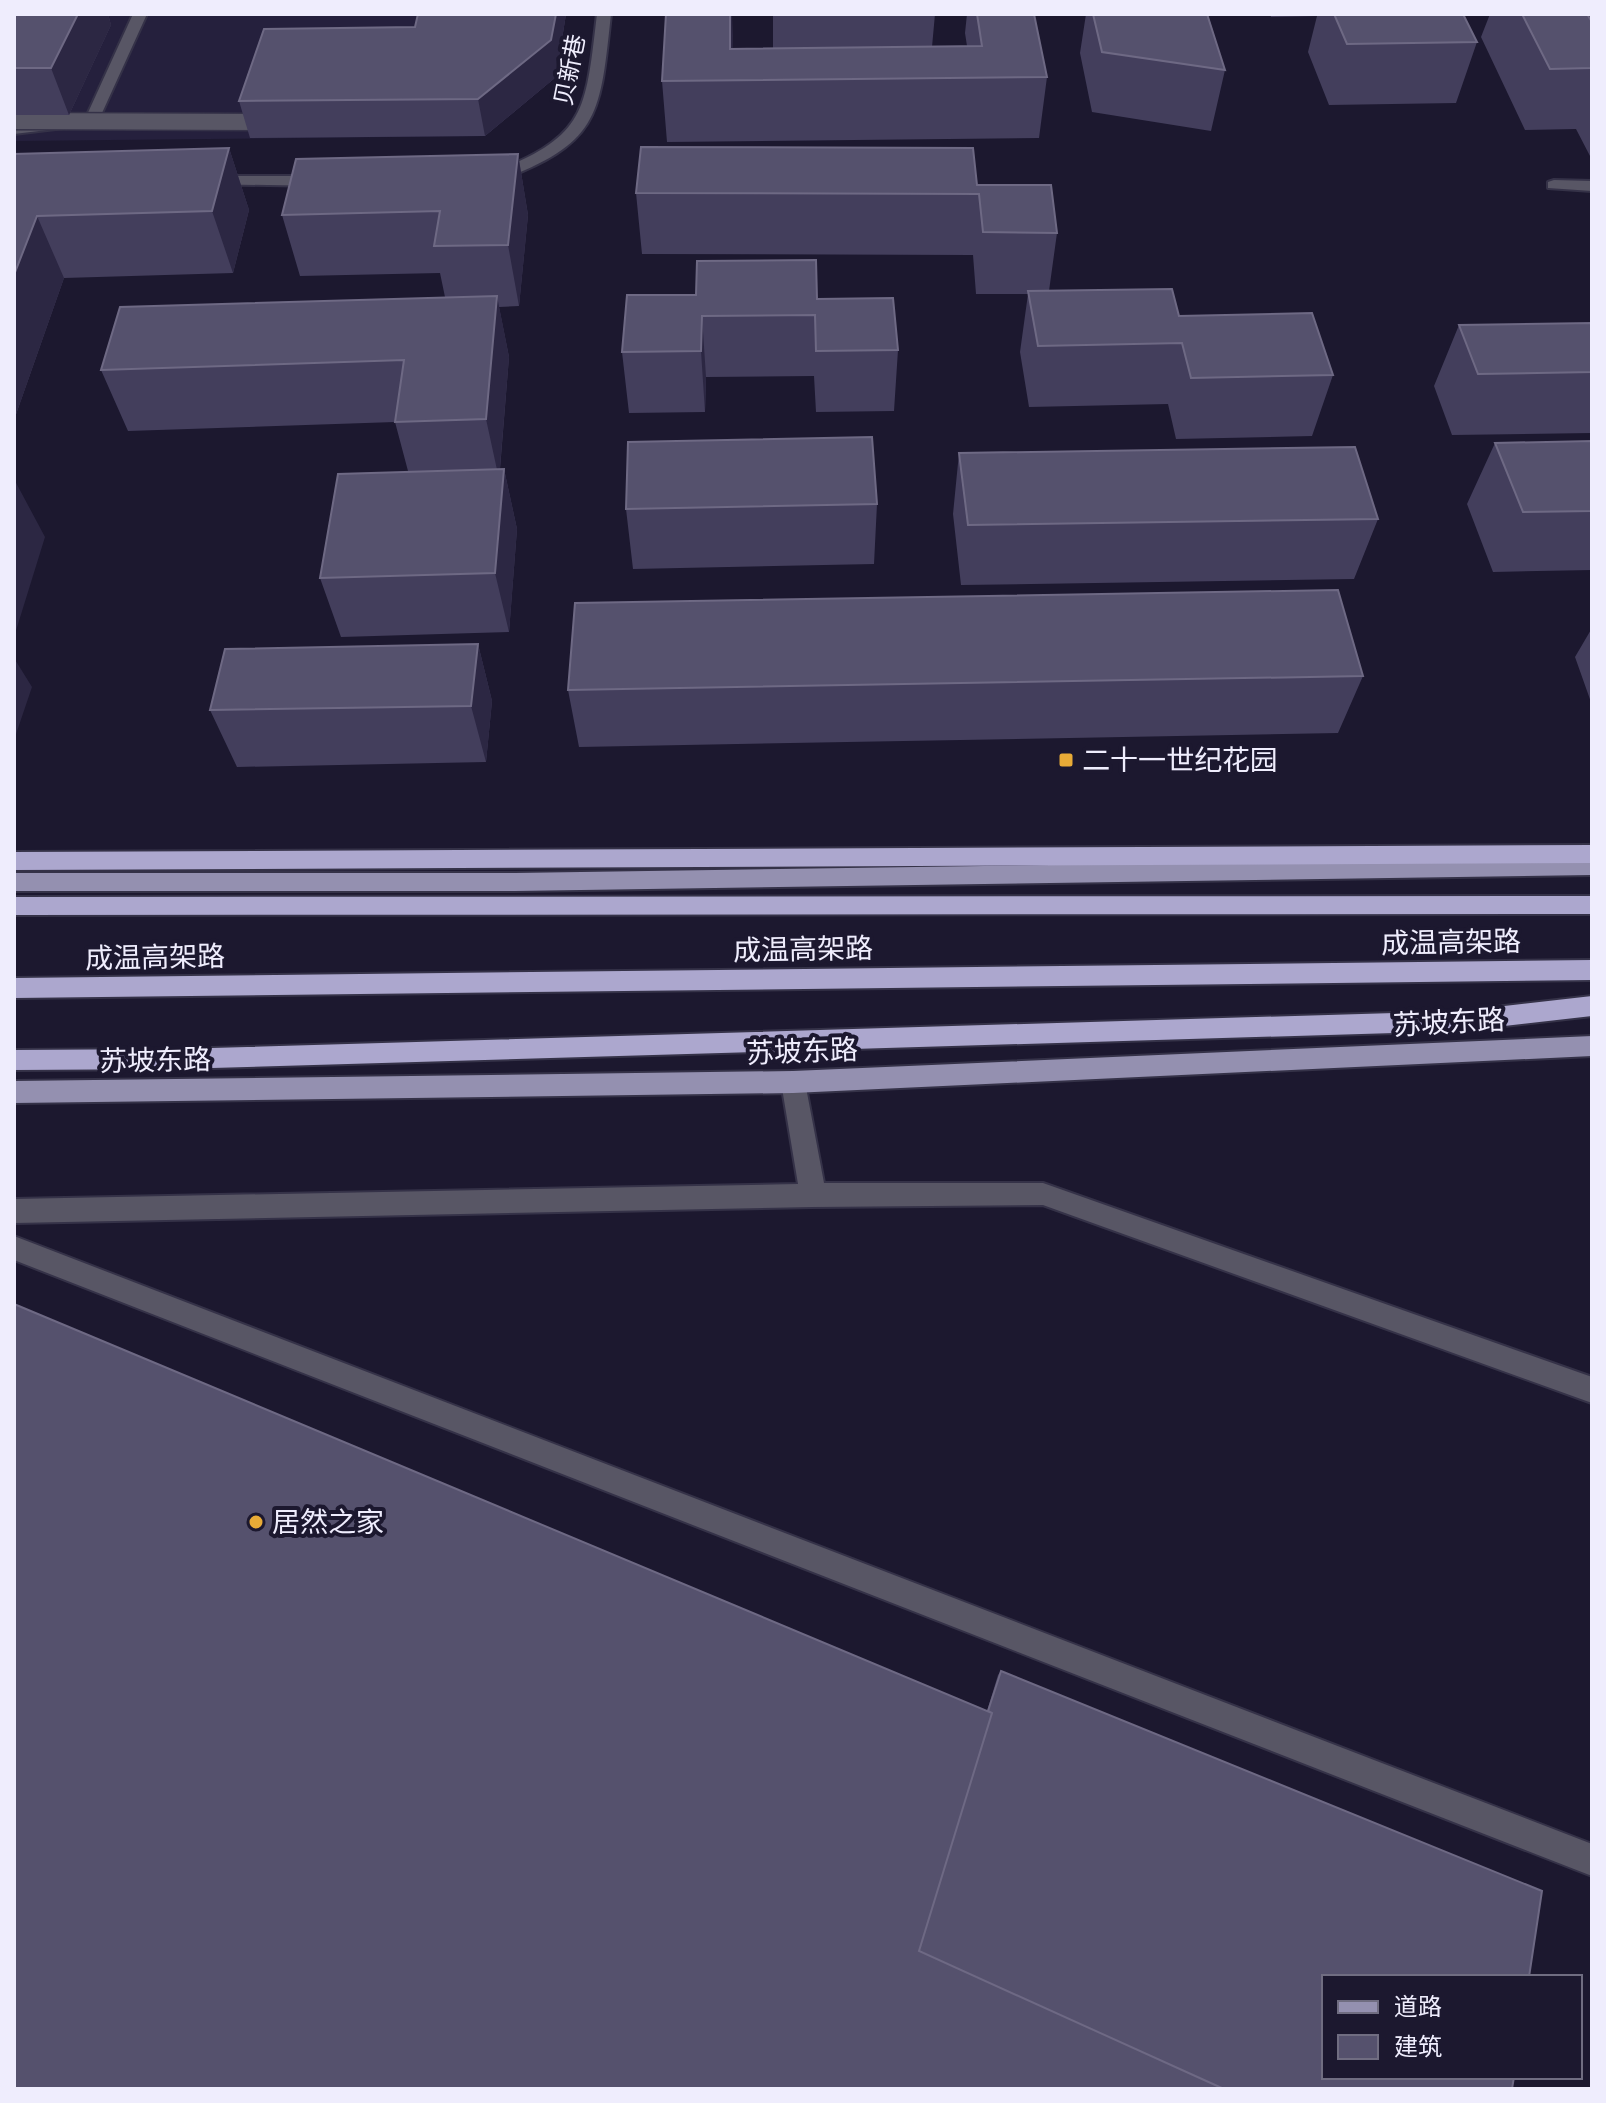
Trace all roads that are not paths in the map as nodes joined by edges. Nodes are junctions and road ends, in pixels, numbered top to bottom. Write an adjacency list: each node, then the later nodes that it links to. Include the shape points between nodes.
1 (140, 14): 4 (street)
2 (604, 14): 7 (street, 贝新巷, via 587,120 563,148 529,165)
3 (14, 121): 4 (street, bridge)
4 (92, 121): 5 (street, bridge); 6 (street, bridge)
5 (271, 121)
6 (14, 129)
7 (469, 180)
8 (188, 181): 9 (street)
9 (344, 181)
10 (1554, 185): 11 (street)
11 (1592, 186)
12 (1592, 854): 13 (highway)
13 (14, 861)
14 (1592, 866): 15 (main road, via 515,882)
15 (14, 882)
16 (1592, 905): 17 (highway, 成温高架路)
17 (14, 906)
18 (1592, 970): 19 (highway, 成温高架路)
19 (14, 988)
20 (1592, 1006): 22 (highway, via 1461,1021)
21 (1592, 1046): 23 (main road, 苏坡东路)
22 (14, 1060)
23 (793, 1082): 24 (main road, 苏坡东路); 25 (street)
24 (14, 1092)
25 (813, 1195): 26 (street); 28 (street, via 1043,1194)
26 (14, 1211)
27 (14, 1248): 29 (street)
28 (1592, 1390)
29 (1592, 1860)

